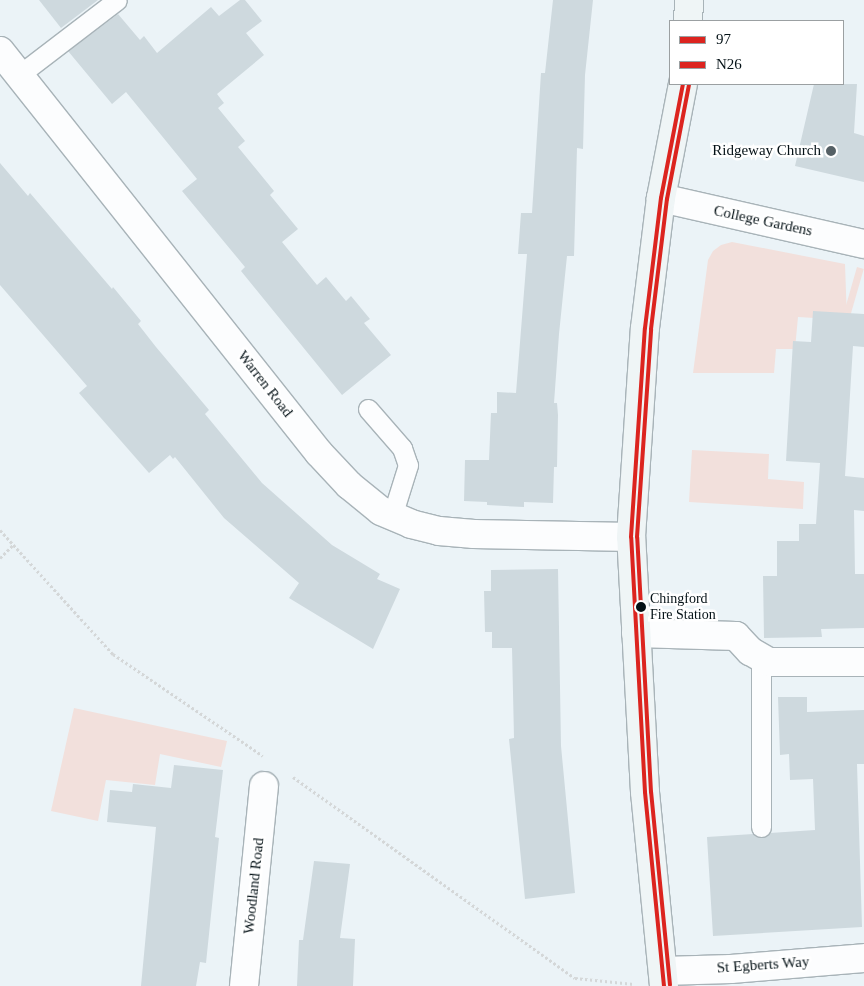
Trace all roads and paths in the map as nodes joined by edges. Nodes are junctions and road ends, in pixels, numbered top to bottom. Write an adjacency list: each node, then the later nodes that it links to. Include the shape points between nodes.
1 (117, 0): 5 (lane)
2 (689, 0): 3 (main road)
3 (688, 20)
4 (0, 51): 5 (street, Warren Road)
5 (19, 75): 10 (street, Warren Road, via 319,453 349,485)
6 (683, 85): 7 (main road)
7 (661, 198): 8 (street, College Gardens); 12 (main road, via 644,328)
8 (864, 244)
9 (368, 409): 10 (lane, via 402,448 408,465)
10 (392, 516): 12 (street, Warren Road, via 430,528 474,534)
11 (0, 530): 13 (path)
12 (631, 537): 15 (main road)
13 (13, 545): 14 (path); 18 (path, via 113,654)
14 (0, 558)
15 (636, 633): 16 (street, via 736,636); 24 (main road, via 645,792)
16 (760, 657): 17 (street, via 769,662); 21 (lane)
17 (864, 662)
18 (265, 758)
19 (289, 774): 26 (path, via 575,978)
20 (264, 786): 25 (street, Woodland Road)
21 (760, 827)
22 (864, 958): 23 (street, St Egberts Way)
23 (731, 977): 24 (street, St Egberts Way)
24 (663, 978)
25 (244, 986)
26 (638, 986)

